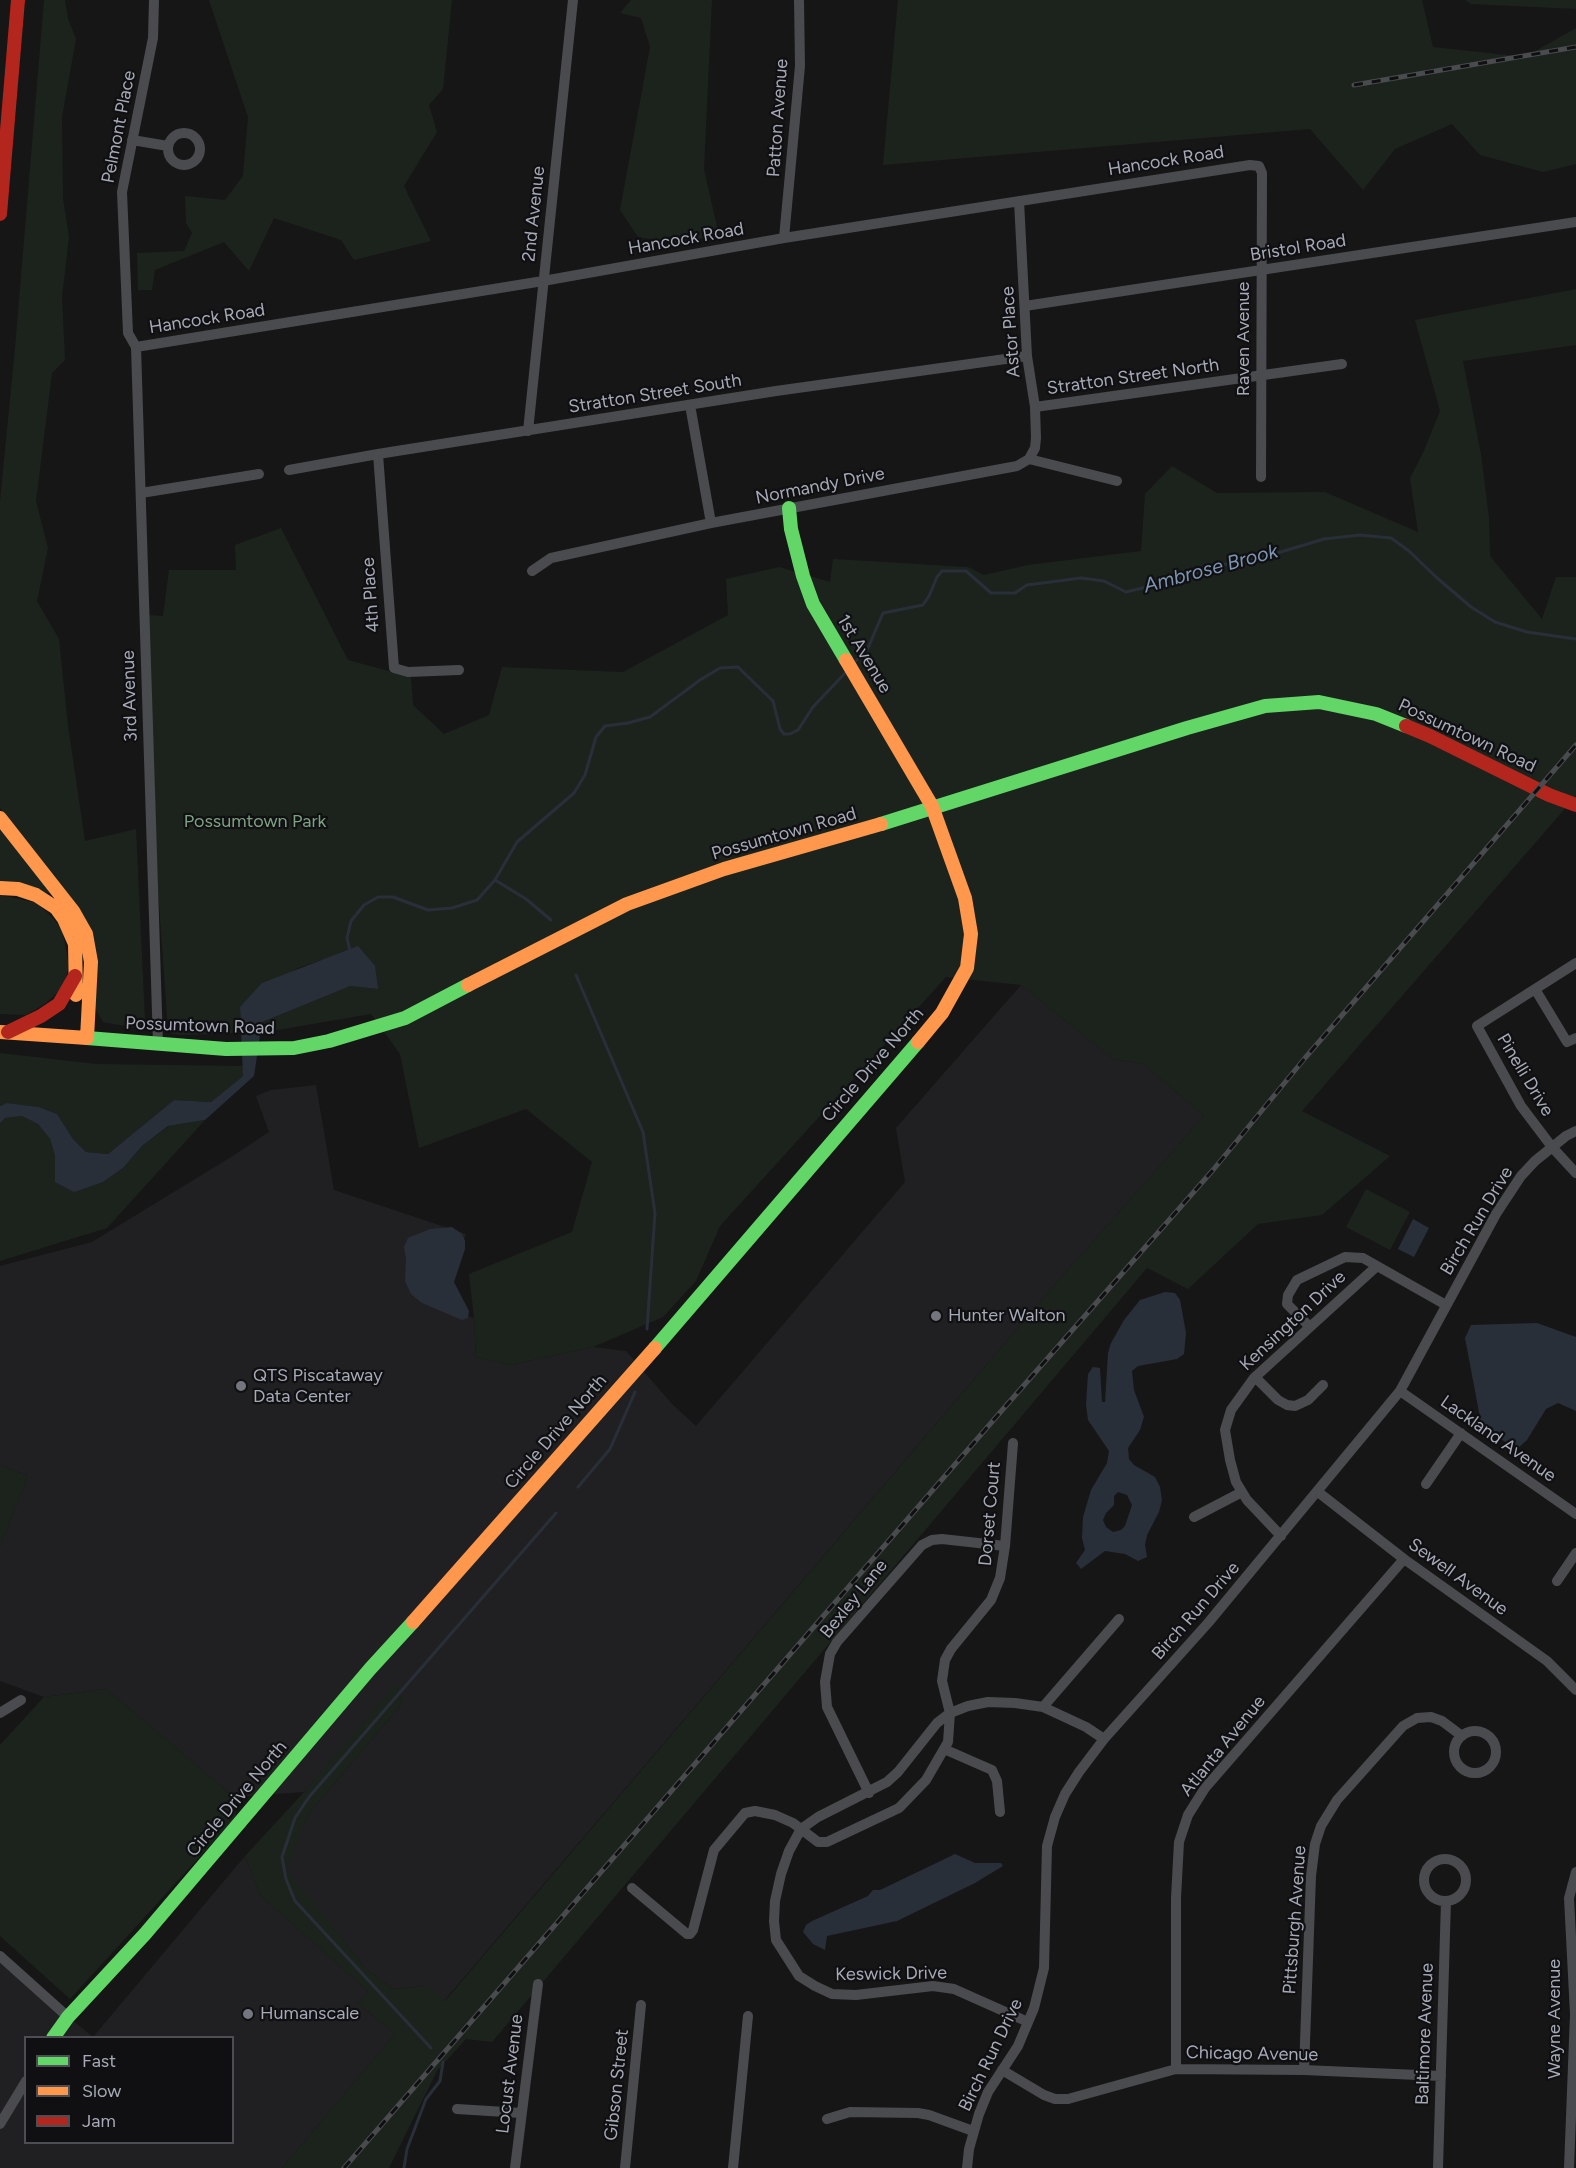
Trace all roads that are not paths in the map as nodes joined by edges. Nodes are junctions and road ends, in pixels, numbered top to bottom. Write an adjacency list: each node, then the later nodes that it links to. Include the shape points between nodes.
1 (18, 0): 9 (main road)
2 (154, 0): 5 (street, Pelmont Place, via 153,38)
3 (573, 0): 13 (street, 2nd Avenue)
4 (799, 0): 11 (street, Patton Avenue, via 800,66)
5 (132, 140): 6 (street); 15 (street, Pelmont Place, via 122,192)
6 (168, 146)
7 (1259, 166): 8 (street, Hancock Road); 12 (street, Raven Avenue)
8 (1018, 201): 11 (street, Hancock Road); 14 (street, Astor Place)
9 (0, 214)
10 (1576, 222): 12 (street, Bristol Road)
11 (784, 238): 13 (street, Hancock Road)
12 (1260, 270): 14 (street, Bristol Road); 19 (street, Raven Avenue)
13 (543, 280): 16 (street, Hancock Road); 22 (street, 2nd Avenue)
14 (1025, 306): 17 (street, Astor Place)
15 (128, 333): 16 (street, Hancock Road)
16 (136, 347): 29 (street, 3rd Avenue)
17 (1027, 356): 20 (street, Stratton Street South); 21 (street, Astor Place)
18 (1342, 364): 19 (street, Stratton Street North)
19 (1260, 377): 21 (street, Stratton Street North); 27 (street, Raven Avenue)
20 (690, 405): 22 (street, Stratton Street South); 31 (street)
21 (1035, 407): 24 (street, Astor Place, via 1035,448)
22 (528, 431): 23 (street, Stratton Street South)
23 (378, 454): 25 (street, Stratton Street South); 33 (street, 4th Place, via 394,669)
24 (1029, 459): 28 (street); 30 (street, Normandy Drive, via 1017,466)
25 (289, 470)
26 (259, 474): 29 (street)
27 (1261, 477)
28 (1117, 481)
29 (141, 493): 44 (street, 3rd Avenue)
30 (789, 508): 31 (street, Normandy Drive); 35 (main road, 1st Avenue, via 791,529 813,604)
31 (711, 523): 32 (street, Normandy Drive, via 551,558)
32 (532, 572)
33 (459, 670)
34 (1576, 805): 35 (main road, Possumtown Road, via 1386,718 1319,702 1265,706)
35 (933, 809): 44 (main road, Possumtown Road, via 724,869 627,904 405,1018 294,1048); 85 (main road, Circle Drive North, via 965,898 971,934 967,968 942,1013 696,1302 370,1670 146,1934)
36 (0, 818): 42 (main road, via 73,911 86,934 91,962)
37 (0, 888): 39 (main road, via 26,891 56,908 75,944)
38 (1576, 963): 40 (street, Pinelli Drive)
39 (77, 970): 41 (main road, via 59,1004 41,1017); 42 (main road)
40 (1535, 989): 43 (street, via 1567,1041); 46 (street, Pinelli Drive, via 1477,1026 1521,1106)
41 (4, 1032): 42 (main road, Possumtown Road)
42 (80, 1038): 44 (main road, Possumtown Road)
43 (1576, 1038)
44 (158, 1044)
45 (1576, 1131): 46 (street, Birch Run Drive)
46 (1552, 1147): 47 (street); 49 (street, Birch Run Drive, via 1521,1176)
47 (1576, 1173)
48 (1377, 1266): 49 (street); 50 (street, Kensington Drive); 50 (street, via 1363,1258 1345,1257 1297,1280 1287,1304)
49 (1446, 1305): 53 (street, Birch Run Drive)
50 (1309, 1326): 51 (street, Kensington Drive)
51 (1255, 1377): 52 (street, via 1278,1400 1295,1406); 57 (street, Kensington Drive, via 1231,1410 1225,1430 1236,1482)
52 (1323, 1385)
53 (1400, 1390): 54 (street, Lackland Avenue); 58 (street, Birch Run Drive)
54 (1461, 1433): 56 (street); 59 (street, Lackland Avenue)
55 (1013, 1443): 62 (street, Dorset Court)
56 (1426, 1484)
57 (1242, 1492): 60 (street); 61 (street, Kensington Drive)
58 (1318, 1492): 61 (street, Birch Run Drive); 64 (street, Sewell Avenue)
59 (1576, 1514)
60 (1194, 1517)
61 (1281, 1536): 73 (street, Birch Run Drive)
62 (1005, 1546): 71 (street, Dorset Court, via 991,1600 945,1660 942,1681); 75 (street, Bexley Lane, via 942,1539 922,1545 830,1653 825,1682 827,1707)
63 (1576, 1553): 65 (street)
64 (1404, 1559): 67 (street, Sewell Avenue, via 1547,1661); 88 (street, Atlanta Avenue, via 1205,1788 1188,1815 1179,1842 1176,1898)
65 (1557, 1581)
66 (1119, 1619): 69 (street)
67 (1576, 1690)
68 (21, 1700): 70 (street)
69 (1042, 1707): 71 (street, via 988,1702); 73 (street)
70 (0, 1713)
71 (950, 1713): 74 (street, Dorset Court); 75 (street, via 937,1723 898,1772)
72 (1462, 1736): 72 (street, via 1454,1750 1457,1763 1467,1772 1486,1770 1495,1761 1496,1748 1490,1736 1478,1731); 90 (street, Pittsburgh Avenue, via 1431,1717 1417,1718 1403,1726 1337,1800 1321,1826 1311,1876)
73 (1104, 1739): 86 (street, Birch Run Drive, via 1065,1794 1047,1846 1044,1968)
74 (944, 1749): 76 (street, via 992,1770 997,1780); 77 (street, Dorset Court, via 926,1780 899,1808 827,1842 818,1842)
75 (868, 1793): 77 (street)
76 (1000, 1812)
77 (801, 1829): 79 (street, via 785,1819 755,1811 739,1818 714,1850 690,1934); 86 (street, Keswick Drive, via 781,1874 774,1921 776,1940 799,1976 832,1994 933,1986 954,1989)
78 (1576, 1872): 103 (street, Wayne Avenue, via 1569,1898 1575,2014)
79 (632, 1888)
80 (1446, 1901): 80 (street, via 1458,1897 1467,1880 1458,1862 1445,1858 1433,1862 1424,1880 1431,1896); 91 (street, Baltimore Avenue)
81 (0, 1956): 85 (street)
82 (538, 1984): 94 (street, Locust Avenue)
83 (641, 2005): 99 (street, Gibson Street)
84 (748, 2016): 100 (street)
85 (68, 2017): 87 (main road, Circle Drive North)
86 (1028, 2022): 89 (street, Birch Run Drive)
87 (54, 2036)
88 (1176, 2069): 89 (street, Chicago Avenue, via 1068,2099 1044,2095); 90 (street, Chicago Avenue)
89 (1002, 2070): 97 (street, Birch Run Drive, via 988,2092)
90 (1304, 2070): 91 (street, Chicago Avenue)
91 (1441, 2076): 102 (street, Baltimore Avenue)
92 (24, 2084): 96 (street)
93 (458, 2109): 94 (street)
94 (521, 2114): 98 (street, Locust Avenue)
95 (827, 2119): 97 (street, via 850,2112 918,2113)
96 (0, 2124)
97 (973, 2131): 101 (street, Birch Run Drive)
98 (515, 2168)
99 (626, 2168)
100 (733, 2168)
101 (967, 2168)
102 (1438, 2168)
103 (1569, 2168)

